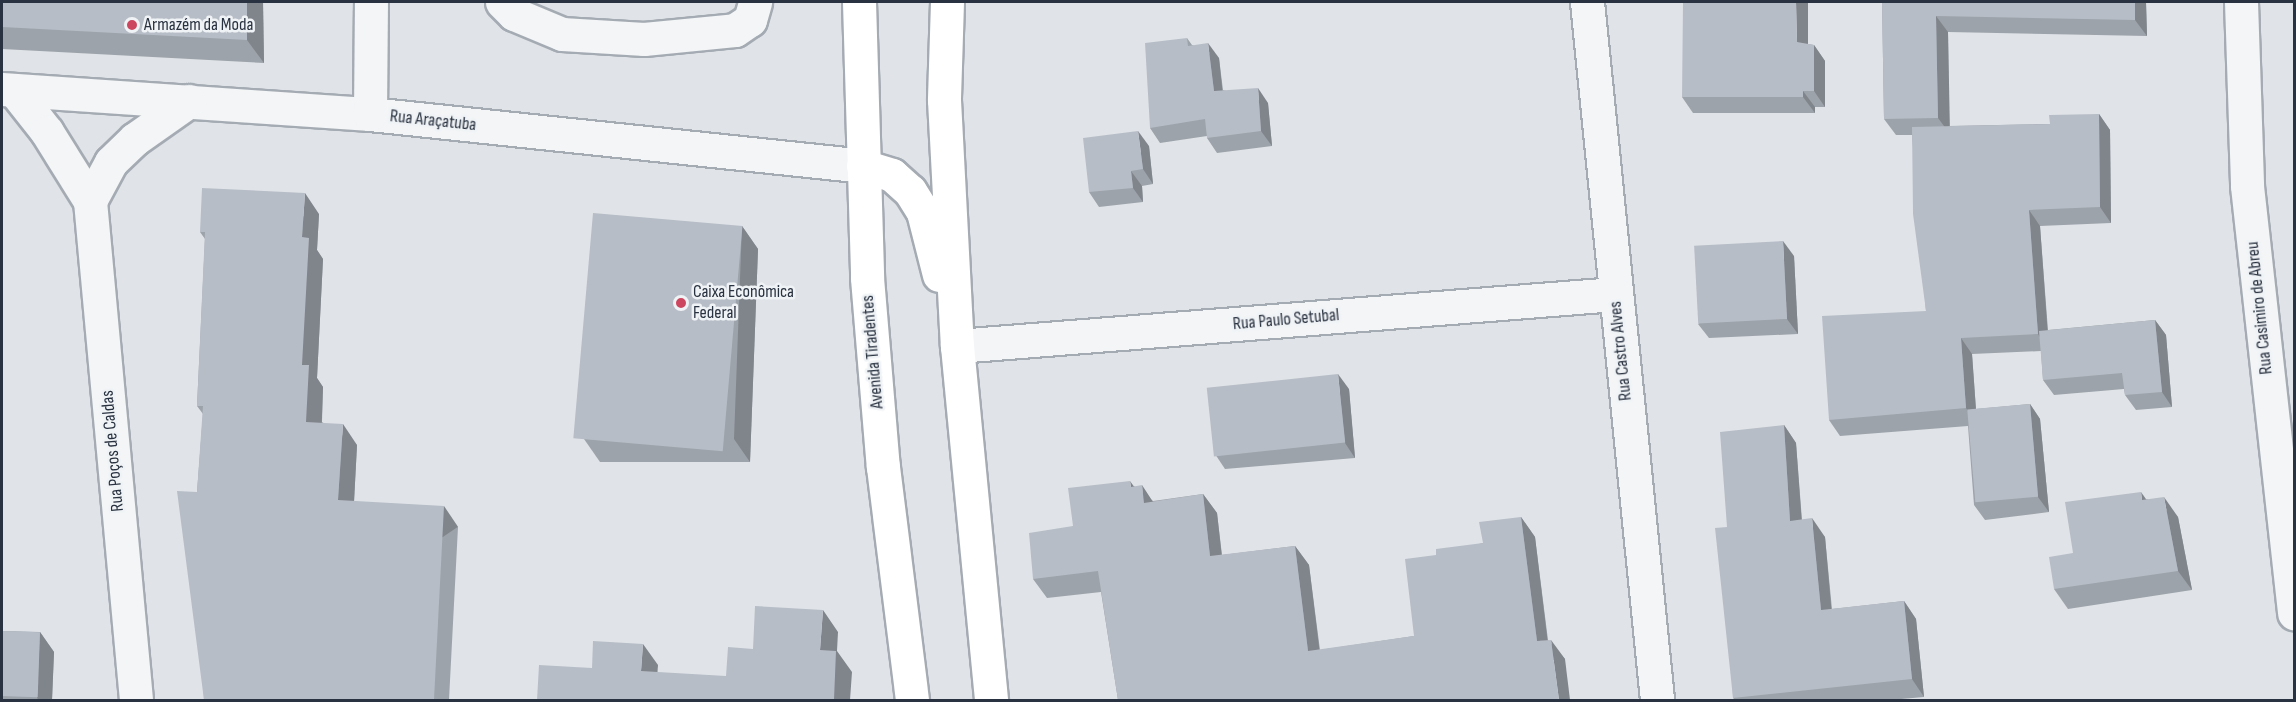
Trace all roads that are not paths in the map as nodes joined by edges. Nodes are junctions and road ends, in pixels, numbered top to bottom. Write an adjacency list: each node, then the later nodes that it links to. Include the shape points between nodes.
1 (371, 2): 10 (street)
2 (502, 2): 3 (street, via 514,14 562,34 644,39 688,38 735,30 750,20)
3 (755, 2)
4 (859, 2): 11 (main road, Avenida Tiradentes)
5 (946, 2): 14 (main road, via 944,100)
6 (1587, 2): 13 (street, Rua Castro Alves)
7 (2241, 2): 15 (street, Rua Casimiro de Abreu, via 2247,186)
8 (8, 90): 9 (street, Rua Araçatuba); 12 (street, Rua Poços de Caldas, via 47,132)
9 (189, 101): 10 (street, Rua Araçatuba); 12 (street, via 135,138 111,162)
10 (370, 114): 11 (street, Rua Araçatuba)
11 (863, 166): 14 (main road, via 892,175 910,191 923,212); 17 (main road, Avenida Tiradentes, via 867,279 883,467)
12 (90, 201): 16 (street, Rua Poços de Caldas)
13 (1615, 294): 14 (street, Rua Paulo Setubal); 19 (street, Rua Castro Alves)
14 (957, 346): 18 (main road)
15 (2295, 613)
16 (136, 700)
17 (912, 700)
18 (991, 700)
19 (1657, 700)

